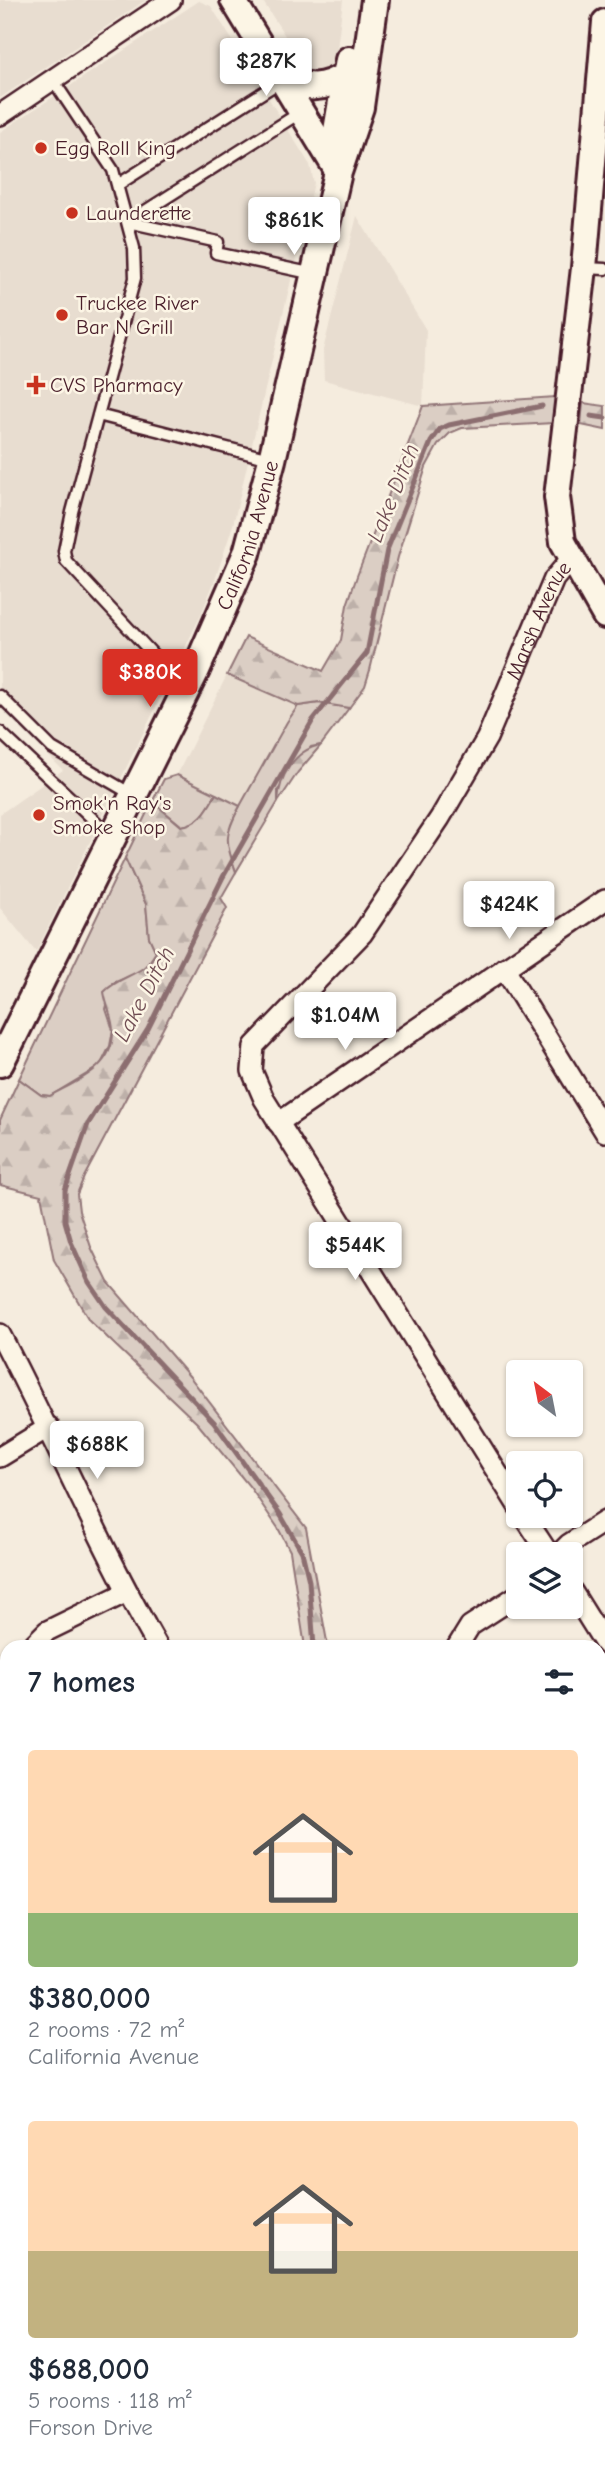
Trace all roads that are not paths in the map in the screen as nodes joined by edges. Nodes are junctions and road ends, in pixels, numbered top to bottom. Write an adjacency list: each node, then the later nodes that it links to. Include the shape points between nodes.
1 (171, 0): 9 (street)
2 (233, 0): 8 (street)
3 (356, 0): 7 (main road, California Avenue)
4 (375, 0): 12 (main road, California Avenue, via 360,107)
5 (605, 22): 6 (street, Marsh Avenue)
6 (605, 44): 15 (street, Marsh Avenue)
7 (347, 74): 8 (main road, via 335,83 309,88); 12 (main road, California Avenue, via 337,127)
8 (281, 78): 10 (street); 13 (lane)
9 (53, 80): 11 (street); 13 (lane)
10 (301, 112): 12 (street); 14 (lane)
11 (0, 115)
12 (338, 172): 16 (main road, California Avenue)
13 (119, 184): 14 (lane)
14 (128, 222): 16 (lane, via 218,242 216,253); 17 (lane, via 135,278)
15 (595, 269): 19 (street, Marsh Avenue, via 557,498 563,542)
16 (315, 274): 18 (main road, California Avenue)
17 (98, 415): 18 (lane); 21 (lane, via 72,512 66,561 161,663)
18 (272, 460): 21 (main road, California Avenue, via 233,589)
19 (571, 559): 20 (street); 29 (street, Marsh Avenue, via 554,579 487,738 380,911 261,1035 251,1057 256,1084)
20 (605, 616)
21 (191, 680): 24 (main road, California Avenue)
22 (0, 696): 24 (lane, via 52,748)
23 (0, 732): 25 (lane)
24 (134, 796): 25 (main road, California Avenue)
25 (113, 838): 28 (main road, California Avenue)
26 (605, 900): 27 (street)
27 (504, 968): 29 (street); 30 (street)
28 (0, 1063)
29 (278, 1123): 34 (street)
30 (605, 1132)
31 (0, 1334): 32 (street)
32 (49, 1427): 33 (street); 37 (street)
33 (0, 1457)
34 (506, 1487)
35 (605, 1521): 36 (street)
36 (572, 1542)
37 (127, 1592): 40 (street, via 47,1631); 41 (street)
38 (506, 1603): 42 (street, via 470,1626)
39 (583, 1609): 43 (street)
40 (38, 1640)
41 (154, 1640)
42 (461, 1640)
43 (602, 1640)

